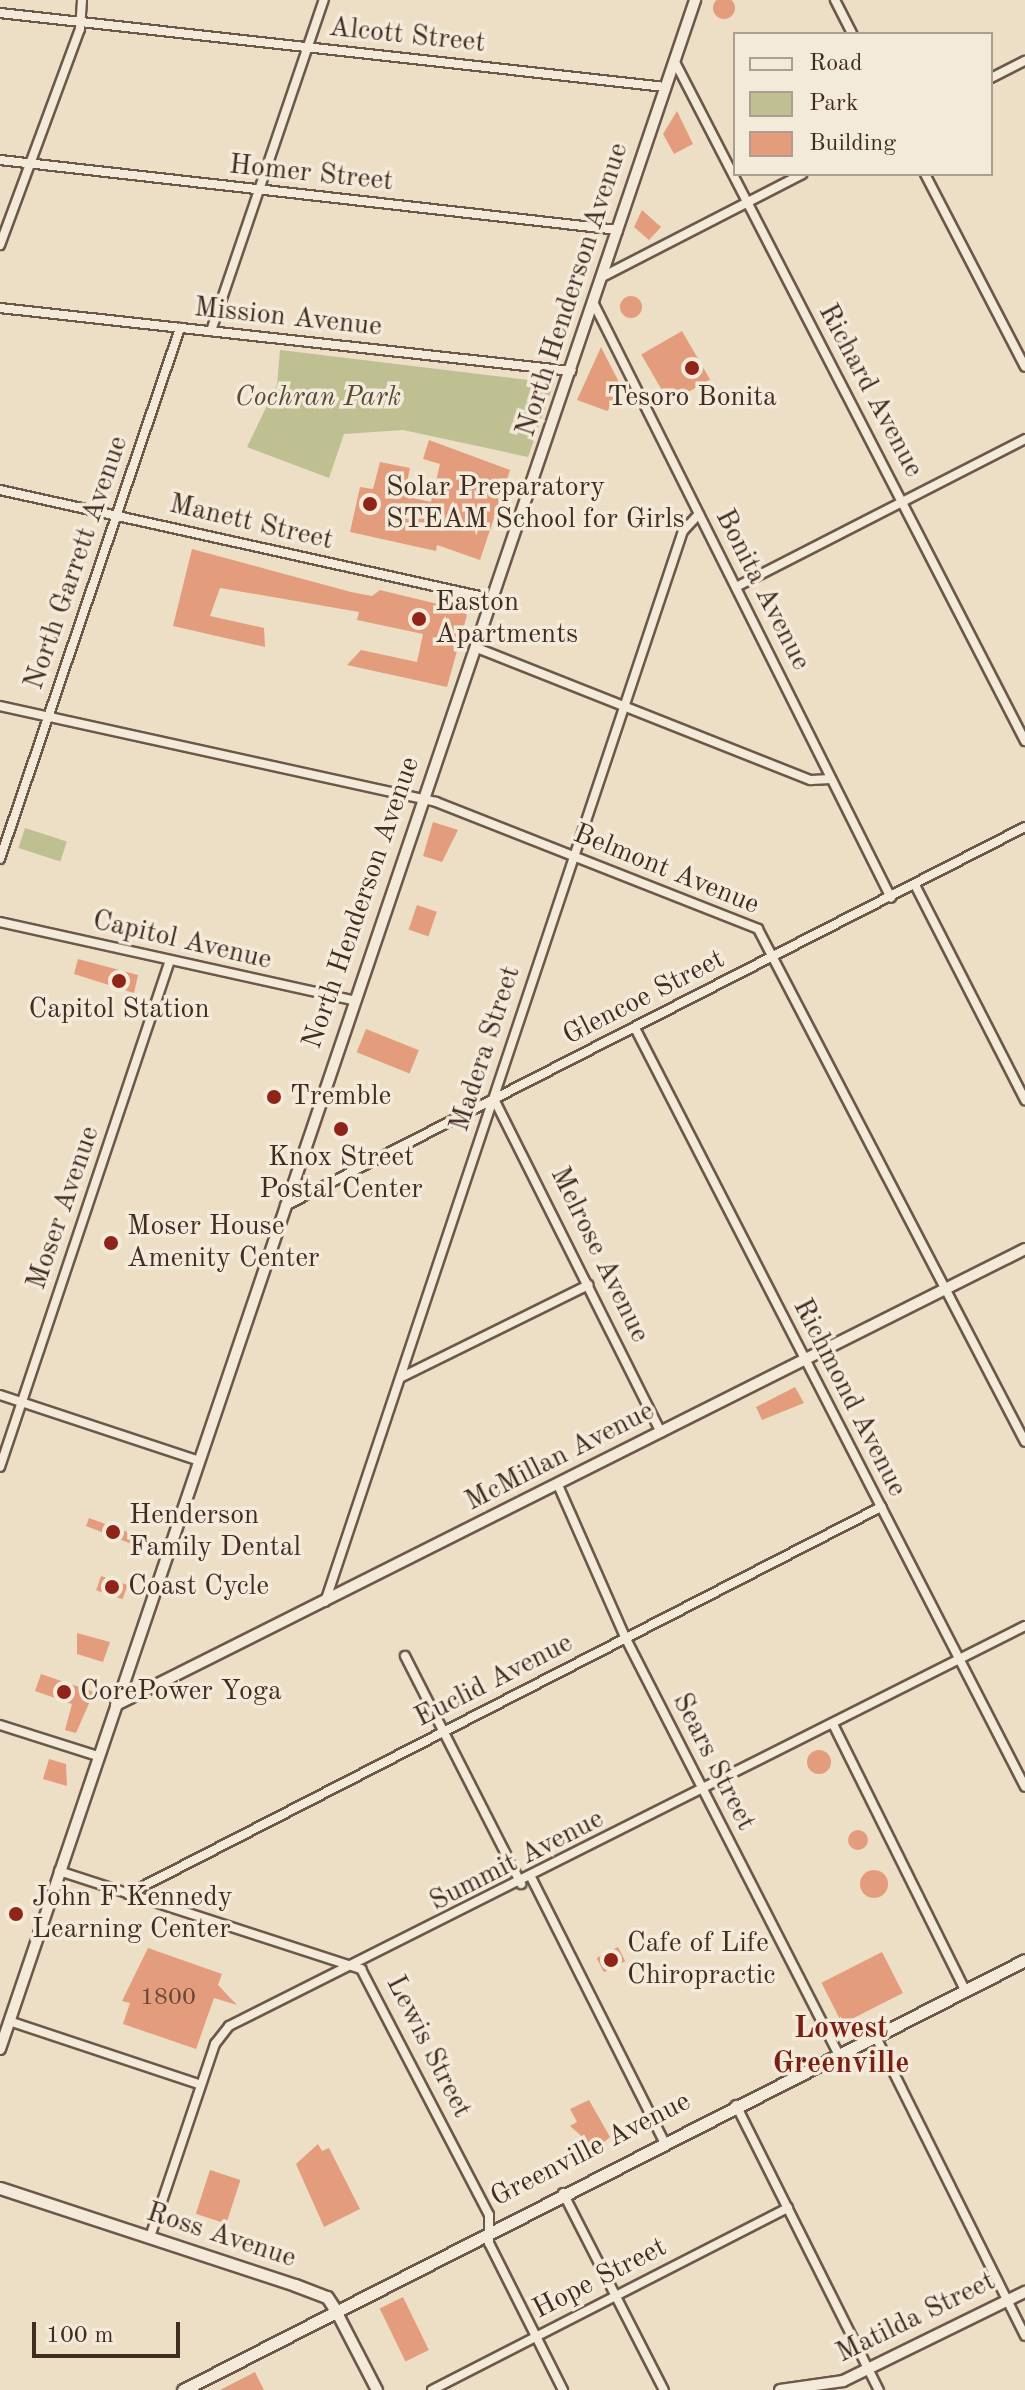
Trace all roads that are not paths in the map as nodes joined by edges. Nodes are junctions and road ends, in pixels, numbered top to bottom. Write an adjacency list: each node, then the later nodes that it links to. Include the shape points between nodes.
1 (82, 0): 6 (street)
2 (324, 0): 8 (street)
3 (695, 0): 10 (street, North Henderson Avenue)
4 (835, 0): 7 (street)
5 (0, 13): 6 (street, Alcott Street)
6 (82, 21): 8 (street, Alcott Street); 14 (street)
7 (851, 32)
8 (309, 47): 12 (street, Alcott Street); 19 (street)
9 (1025, 61): 11 (street)
10 (675, 62): 12 (street, North Henderson Avenue); 15 (street, Richard Avenue)
11 (993, 77)
12 (665, 87): 21 (street, North Henderson Avenue)
13 (0, 160): 14 (street, Homer Street)
14 (35, 163): 19 (street, Homer Street); 22 (street)
15 (733, 175)
16 (734, 176): 20 (street, Richard Avenue)
17 (798, 176): 20 (street)
18 (926, 176): 28 (street)
19 (257, 190): 21 (street, Homer Street); 27 (street)
20 (747, 202): 23 (street); 32 (street, Richard Avenue)
21 (618, 230): 23 (street, North Henderson Avenue)
22 (0, 245)
23 (602, 277): 24 (street, North Henderson Avenue)
24 (593, 302): 29 (street, North Henderson Avenue); 33 (street, Bonita Avenue)
25 (0, 308): 26 (street, Mission Avenue)
26 (180, 328): 27 (street, Mission Avenue); 34 (street, North Garrett Avenue)
27 (211, 331): 29 (street, Mission Avenue)
28 (1025, 367)
29 (572, 371): 36 (street, North Henderson Avenue)
30 (1025, 439): 32 (street)
31 (0, 490): 34 (street, Manett Street)
32 (902, 501): 35 (street); 41 (street, Richard Avenue)
33 (699, 514): 35 (street, Bonita Avenue); 39 (street, Madera Street, via 683,531)
34 (117, 515): 36 (street, Manett Street); 40 (street, North Garrett Avenue)
35 (736, 587): 42 (street, Bonita Avenue)
36 (493, 599): 37 (street, North Henderson Avenue)
37 (477, 648): 39 (street); 43 (street, North Henderson Avenue)
38 (0, 706): 40 (street, Belmont Avenue)
39 (623, 706): 42 (street, via 811,780); 45 (street, Madera Street)
40 (48, 717): 43 (street, Belmont Avenue); 46 (street, North Garrett Avenue)
41 (1025, 741)
42 (831, 779): 48 (street, Bonita Avenue)
43 (422, 801): 45 (street, Belmont Avenue); 52 (street, North Henderson Avenue)
44 (1025, 827): 47 (street, Glencoe Street)
45 (572, 855): 50 (street, Belmont Avenue, via 758,929); 54 (street, Madera Street)
46 (0, 859)
47 (915, 885): 48 (street, Glencoe Street); 55 (street)
48 (891, 898): 50 (street, Glencoe Street)
49 (0, 922): 51 (street, Capitol Avenue)
50 (776, 955): 53 (street, Glencoe Street); 59 (street, Belmont Avenue)
51 (169, 963): 52 (street, Capitol Avenue); 63 (street, Moser Avenue)
52 (355, 1001): 56 (street, North Henderson Avenue)
53 (635, 1028): 54 (street, Glencoe Street); 60 (street, Richmond Avenue)
54 (494, 1099): 56 (street, Glencoe Street); 58 (street, Melrose Avenue); 61 (street, Madera Street)
55 (1025, 1100)
56 (283, 1207): 66 (street, North Henderson Avenue)
57 (1025, 1249): 59 (street, McMillan Avenue)
58 (588, 1285): 61 (street); 64 (street, Melrose Avenue)
59 (946, 1288): 60 (street, McMillan Avenue); 65 (street, Belmont Avenue)
60 (804, 1360): 64 (street, McMillan Avenue); 69 (street, Richmond Avenue)
61 (402, 1377): 70 (street, Madera Street)
62 (0, 1395): 63 (street)
63 (21, 1402): 66 (street); 67 (street, Moser Avenue)
64 (661, 1433): 68 (street, McMillan Avenue)
65 (1025, 1442)
66 (197, 1460): 75 (street, North Henderson Avenue)
67 (0, 1467)
68 (558, 1485): 70 (street, McMillan Avenue); 72 (street, Sears Street)
69 (881, 1507): 72 (street, Euclid Avenue); 74 (street, Richmond Avenue)
70 (324, 1603): 75 (street, McMillan Avenue)
71 (1025, 1626): 74 (street, Summit Avenue)
72 (626, 1639): 78 (street, Euclid Avenue); 81 (street, Sears Street)
73 (405, 1656): 78 (street)
74 (959, 1659): 76 (street, Summit Avenue); 80 (street, Richmond Avenue)
75 (116, 1705): 79 (street, North Henderson Avenue)
76 (833, 1724): 81 (street, Summit Avenue); 88 (street)
77 (0, 1725): 79 (street)
78 (442, 1731): 84 (street); 85 (street, Euclid Avenue)
79 (98, 1756): 82 (street, North Henderson Avenue)
80 (1025, 1787)
81 (702, 1791): 83 (street, Summit Avenue); 92 (street, Sears Street)
82 (59, 1871): 85 (street, Lewis Street); 89 (street, North Henderson Avenue)
83 (532, 1879): 84 (street, Summit Avenue); 95 (street)
84 (521, 1884): 87 (street, Summit Avenue)
85 (128, 1894): 87 (street, Lewis Street)
86 (1025, 1960): 88 (main road, Greenville Avenue)
87 (351, 1966): 93 (street, Summit Avenue, via 229,2026); 99 (street, Lewis Street, via 367,1976 489,2215)
88 (965, 1990): 90 (main road, Greenville Avenue)
89 (9, 2021): 91 (street, North Henderson Avenue); 93 (street)
90 (875, 2035): 92 (main road, Greenville Avenue); 103 (street)
91 (0, 2049)
92 (838, 2054): 94 (main road, Greenville Avenue)
93 (201, 2085): 100 (street, Summit Avenue)
94 (735, 2104): 95 (main road, Greenville Avenue); 98 (street)
95 (664, 2141): 97 (main road, Greenville Avenue)
96 (0, 2188): 100 (main road, Ross Avenue)
97 (563, 2192): 99 (main road, Greenville Avenue); 102 (street)
98 (788, 2208): 102 (street, Hope Street); 107 (street)
99 (489, 2229): 104 (main road, Greenville Avenue); 106 (street, Lewis Street)
100 (150, 2237): 104 (main road, Ross Avenue, via 327,2297)
101 (1025, 2292): 103 (street, Matilda Street)
102 (616, 2296): 106 (street, Hope Street); 112 (street)
103 (1007, 2301): 105 (street); 107 (street, Matilda Street)
104 (336, 2311): 108 (main road, Greenville Avenue); 109 (street, Ross Avenue)
105 (1025, 2336)
106 (536, 2337): 110 (street, Hope Street); 111 (street, Lewis Street)
107 (869, 2370): 113 (street, Matilda Street, via 828,2385); 114 (street)
108 (183, 2390)
109 (377, 2390)
110 (432, 2390)
111 (563, 2390)
112 (664, 2390)
113 (781, 2390)
114 (879, 2390)

